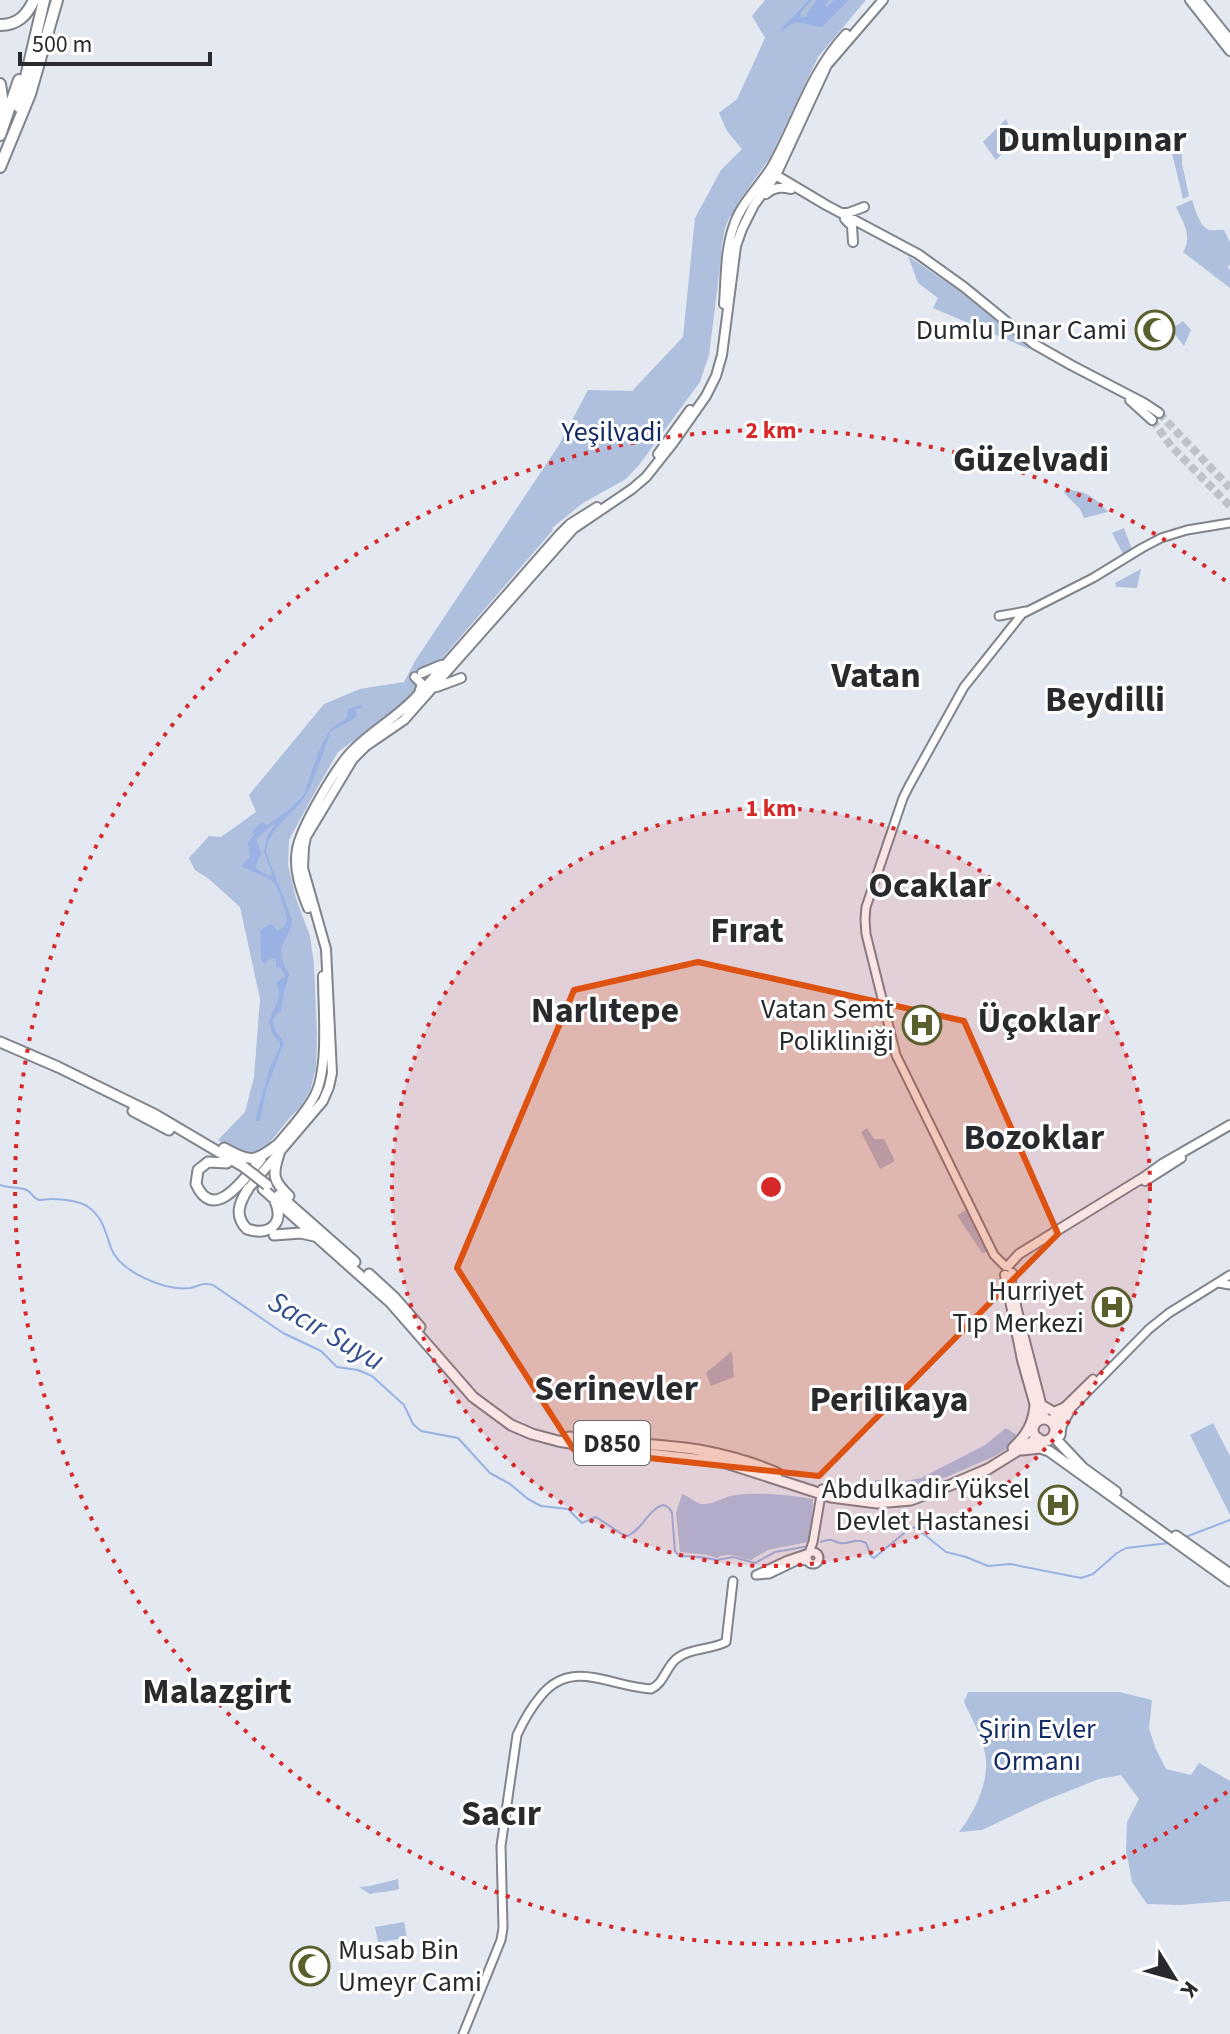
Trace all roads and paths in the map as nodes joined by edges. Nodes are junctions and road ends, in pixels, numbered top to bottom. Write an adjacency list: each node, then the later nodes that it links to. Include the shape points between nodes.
1 (39, 0): 6 (highway, via 17,22); 12 (highway); 13 (highway, via 17,116)
2 (57, 0): 14 (highway, via 30,94)
3 (880, 0): 11 (main road, via 827,65); 16 (main road, via 823,62)
4 (1190, 0): 8 (main road)
5 (1198, 0): 7 (main road)
6 (0, 25)
7 (1230, 40)
8 (1230, 51)
9 (0, 84): 10 (highway)
10 (0, 121)
11 (798, 128): 16 (main road); 18 (main road, via 784,168)
12 (0, 135)
13 (0, 157)
14 (0, 167)
15 (759, 167): 17 (main road)
16 (771, 175): 17 (main road); 18 (main road); 19 (main road)
17 (758, 185): 26 (main road, via 732,229 715,362 703,391 646,471 561,533)
18 (790, 186): 19 (main road, via 772,189); 20 (main road)
19 (754, 205): 25 (main road, via 736,246 722,355 706,396 646,477 573,529)
20 (842, 216): 21 (main road); 21 (main road, via 862,210 859,220); 21 (main road, via 852,226 853,242)
21 (864, 227): 21 (main road, via 910,249 1034,344 1144,403 1155,416 1028,348 938,272)
22 (1230, 523): 23 (main road, via 1161,538)
23 (1028, 611): 24 (main road); 40 (main road, via 980,666 904,796 865,919 896,1055 994,1255)
24 (999, 616)
25 (456, 662): 27 (main road); 27 (main road, via 461,676)
26 (445, 663): 28 (main road); 28 (main road, via 418,675)
27 (433, 689): 32 (main road, via 404,720 353,759 306,837 303,868 326,949 332,1073 323,1101)
28 (418, 695): 32 (main road, via 340,765 300,836 297,874 323,955 323,1053 316,1094)
29 (0, 1045): 30 (highway, D850); 34 (highway, D850)
30 (102, 1088): 33 (highway, via 244,1158); 35 (highway, D850)
31 (1230, 1128): 40 (main road)
32 (278, 1150): 33 (highway); 36 (main road); 41 (highway, via 278,1184)
33 (264, 1156): 34 (highway, via 230,1194 220,1200 205,1197 196,1184 198,1170 208,1162)
34 (227, 1163): 35 (highway, D850)
35 (243, 1170): 37 (highway, D850, bridge)
36 (248, 1189): 37 (highway, via 239,1218 256,1232 266,1231 277,1220 277,1203)
37 (267, 1190): 39 (highway, D850); 41 (highway, D850, via 307,1217)
38 (274, 1235): 39 (highway, via 301,1233)
39 (322, 1240): 52 (highway, D850, via 391,1303 473,1397 511,1425 581,1445 723,1462)
40 (1007, 1270): 47 (main road, via 1022,1360)
41 (368, 1274): 45 (highway, D850)
42 (1230, 1275): 43 (main road)
43 (1218, 1283): 44 (main road); 48 (main road, via 1169,1313)
44 (1230, 1285)
45 (399, 1302): 46 (highway, D850); 46 (highway, via 420,1308)
46 (421, 1328): 52 (highway, D850, via 484,1400 534,1429 699,1450 751,1462)
47 (1038, 1405): 48 (main road, via 1054,1412); 49 (main road); 50 (highway, via 1032,1425)
48 (1066, 1409): 49 (main road); 51 (highway, via 1060,1433)
49 (1045, 1429): 50 (highway, D850); 51 (highway)
50 (1013, 1451): 51 (highway, via 1035,1448); 52 (highway, D850, via 895,1498)
51 (1069, 1460): 53 (highway)
52 (823, 1495): 54 (main road)
53 (1188, 1548): 55 (highway); 57 (highway)
54 (811, 1555): 54 (main road, via 769,1574 756,1575 788,1560)
55 (1230, 1574)
56 (733, 1581): 59 (main road, via 726,1642 681,1656 651,1689 585,1677 561,1679 547,1688 523,1721)
57 (1230, 1581)
58 (506, 1742): 59 (main road)
59 (516, 1748): 60 (main road, via 501,1846 501,1940)
60 (463, 2034)

